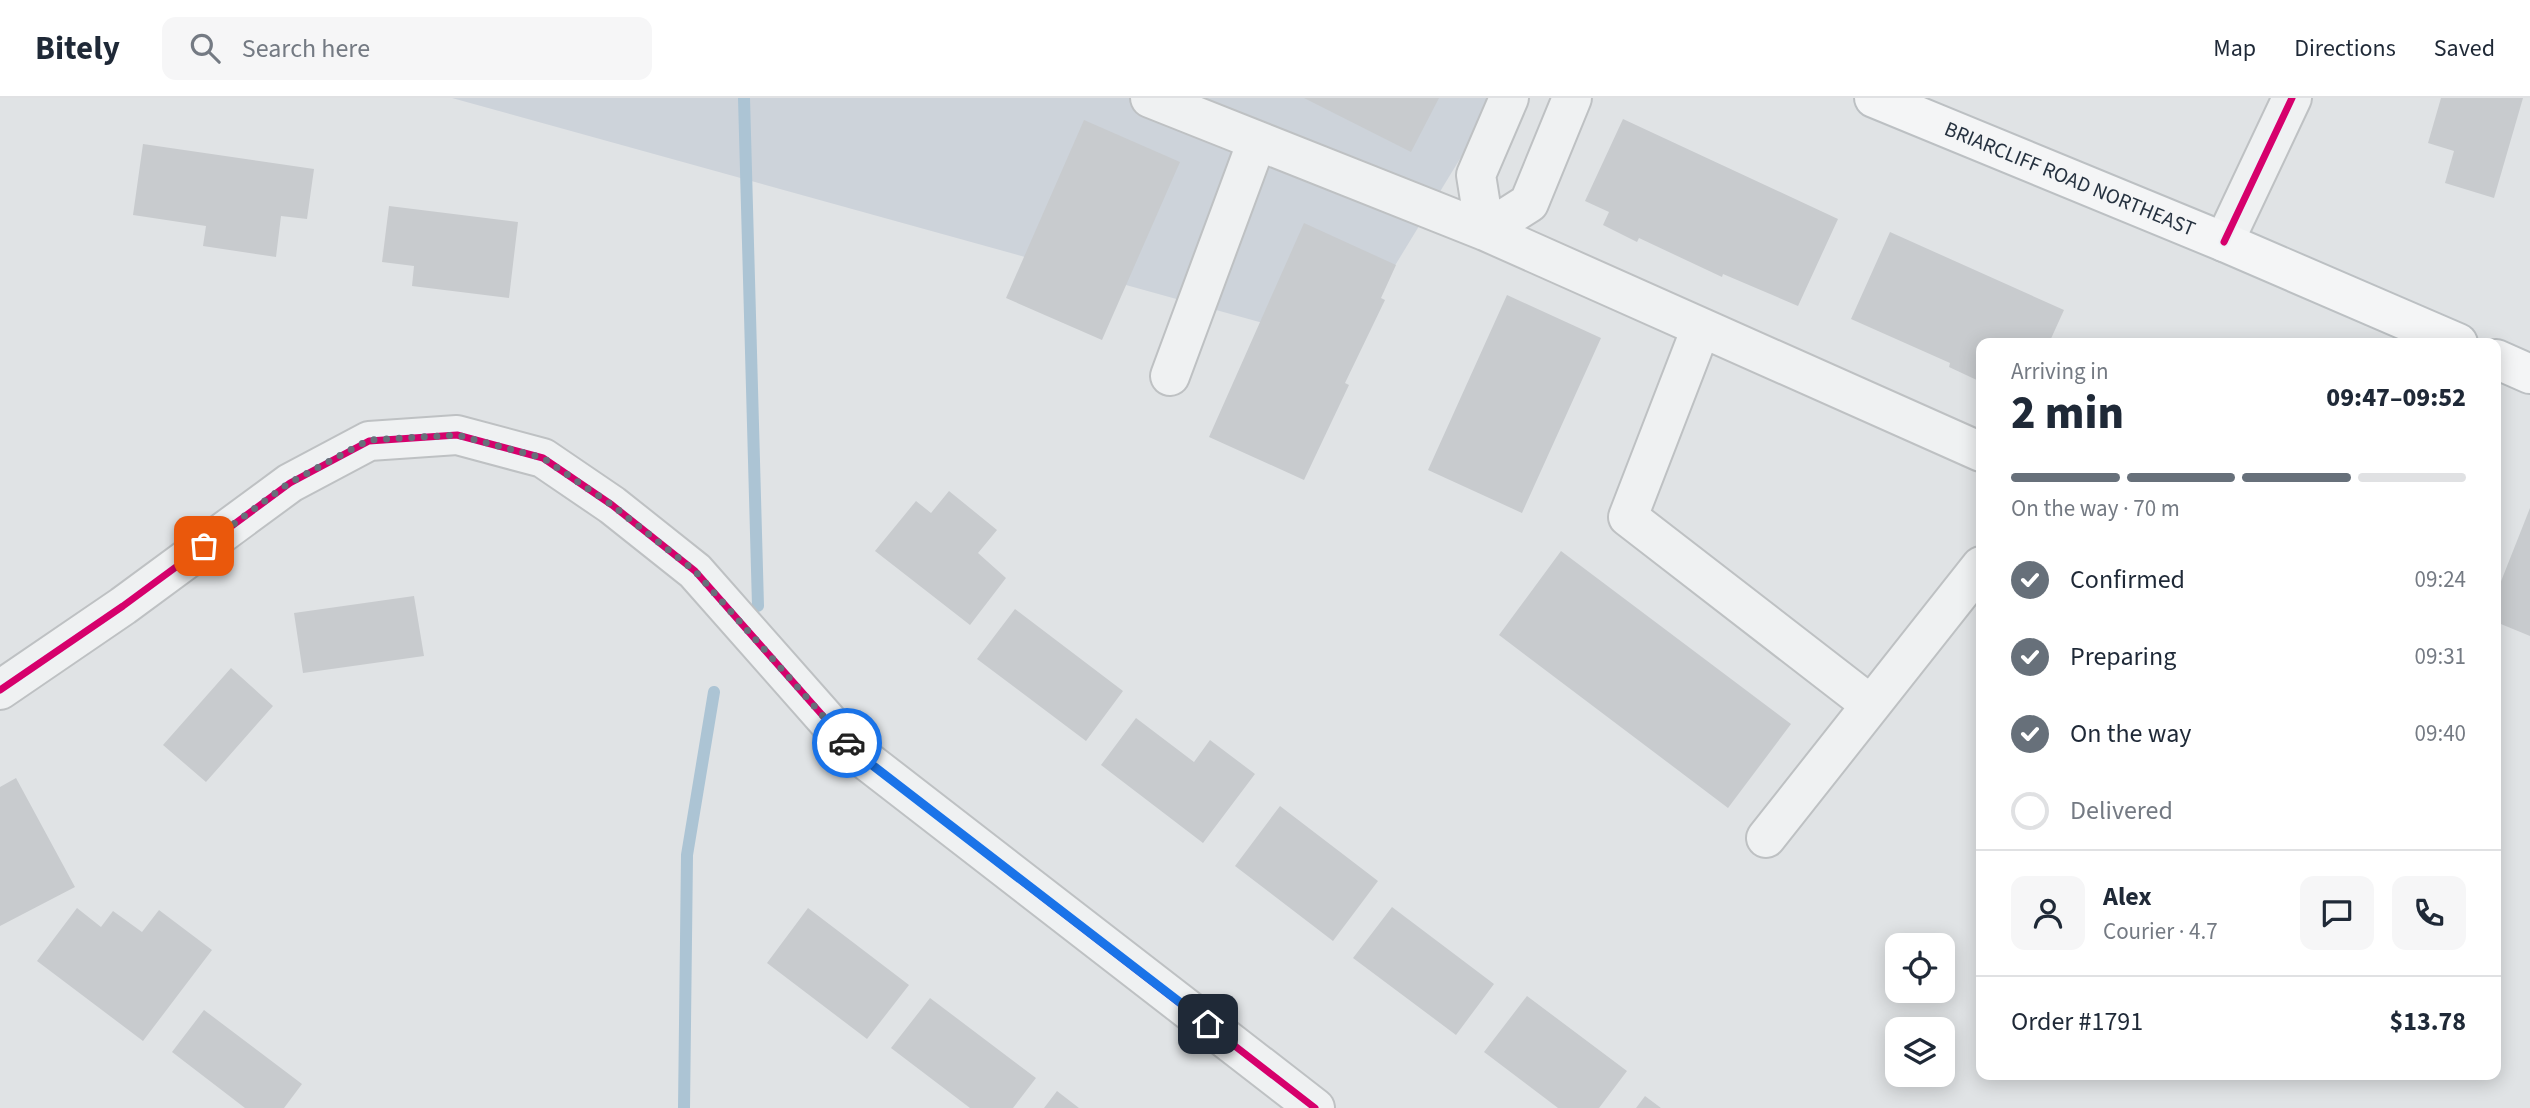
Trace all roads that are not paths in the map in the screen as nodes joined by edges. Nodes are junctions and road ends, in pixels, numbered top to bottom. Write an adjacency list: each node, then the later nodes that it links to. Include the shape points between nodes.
1 (1150, 98): 6 (street)
2 (1874, 98): 8 (main road, BRIARCLIFF ROAD NORTHEAST)
3 (2292, 98): 8 (street)
4 (1507, 102): 5 (street); 7 (street, via 1476,175)
5 (1566, 114): 7 (street, via 1529,203)
6 (1257, 141): 7 (street); 13 (street)
7 (1485, 231): 9 (street)
8 (2224, 242): 10 (main road, BRIARCLIFF ROAD NORTHEAST)
9 (1701, 328): 14 (street); 17 (street, via 1628,517)
10 (2446, 338)
11 (2501, 361): 12 (main road)
12 (2530, 374)
13 (1170, 376)
14 (1976, 450)
15 (1976, 572): 17 (street)
16 (0, 690): 19 (street, via 289,483 369,440 457,435 543,458 695,571 854,751)
17 (1871, 705): 18 (street)
18 (1766, 838)
19 (1315, 1108)

